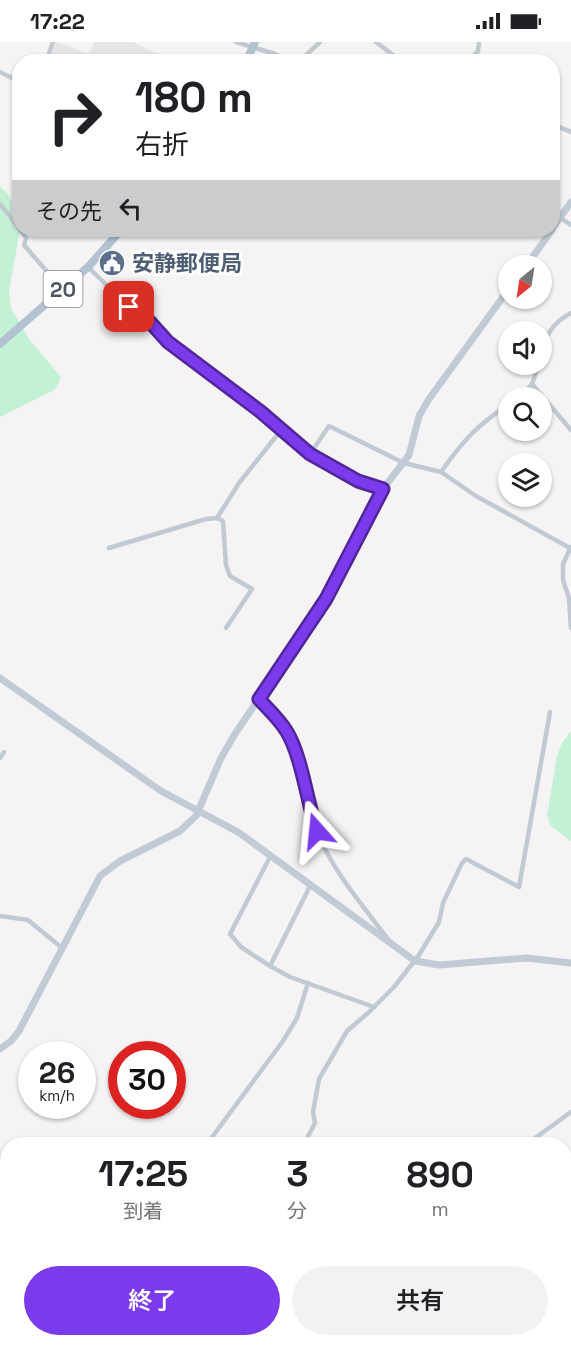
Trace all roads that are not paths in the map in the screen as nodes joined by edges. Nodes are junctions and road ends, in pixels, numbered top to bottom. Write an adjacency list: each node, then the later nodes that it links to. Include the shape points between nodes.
1 (236, 42): 4 (street)
2 (320, 42): 6 (street)
3 (376, 42): 7 (street)
4 (254, 45): 5 (street)
5 (275, 54)
6 (307, 54)
7 (392, 54)
8 (571, 202): 10 (street)
9 (0, 204): 11 (street)
10 (560, 218): 12 (street)
11 (12, 219)
12 (571, 225)
13 (25, 237): 18 (street, via 24,245)
14 (116, 237): 17 (main road, 20)
15 (546, 237): 16 (street)
16 (534, 255)
17 (88, 267): 18 (main road, 20); 27 (street, via 168,342)
18 (62, 289): 22 (main road, 20)
19 (498, 304): 30 (street, via 429,399)
20 (571, 313): 21 (street, via 556,322)
21 (552, 330)
22 (0, 344)
23 (535, 375): 24 (street)
24 (532, 384): 25 (street); 28 (street)
25 (529, 387)
26 (498, 412): 31 (street, via 459,445)
27 (282, 429): 29 (street); 33 (street)
28 (571, 430)
29 (310, 454): 30 (street, via 329,426); 32 (street, via 358,481)
30 (404, 463): 31 (street); 32 (street)
31 (441, 472): 35 (street)
32 (383, 489): 39 (street, via 326,599)
33 (217, 518): 34 (street); 36 (street, via 223,521 230,576 252,589)
34 (109, 548)
35 (570, 548): 37 (street, via 563,564 563,580)
36 (226, 628)
37 (571, 628)
38 (0, 678): 43 (street, via 161,790)
39 (259, 699): 43 (street, via 221,758); 48 (street, via 287,732 325,848)
40 (550, 712): 49 (street, via 519,887 464,861 443,903 439,922)
41 (4, 752): 42 (street)
42 (0, 758)
43 (199, 811): 44 (street); 47 (street, via 180,831 100,876)
44 (271, 855): 45 (street); 51 (street, via 230,934 241,947)
45 (311, 884): 48 (street); 51 (street)
46 (0, 916): 47 (street, via 28,920)
47 (62, 948): 54 (street, via 19,1031)
48 (394, 948): 49 (street)
49 (415, 961): 50 (street, via 439,966 527,958); 53 (street)
50 (571, 963)
51 (270, 966): 52 (street)
52 (308, 983): 53 (street); 56 (street, via 288,1033)
53 (374, 1007): 57 (street, via 347,1031 319,1079 315,1123)
54 (0, 1049)
55 (571, 1112): 58 (street)
56 (212, 1137)
57 (308, 1137)
58 (537, 1137)

